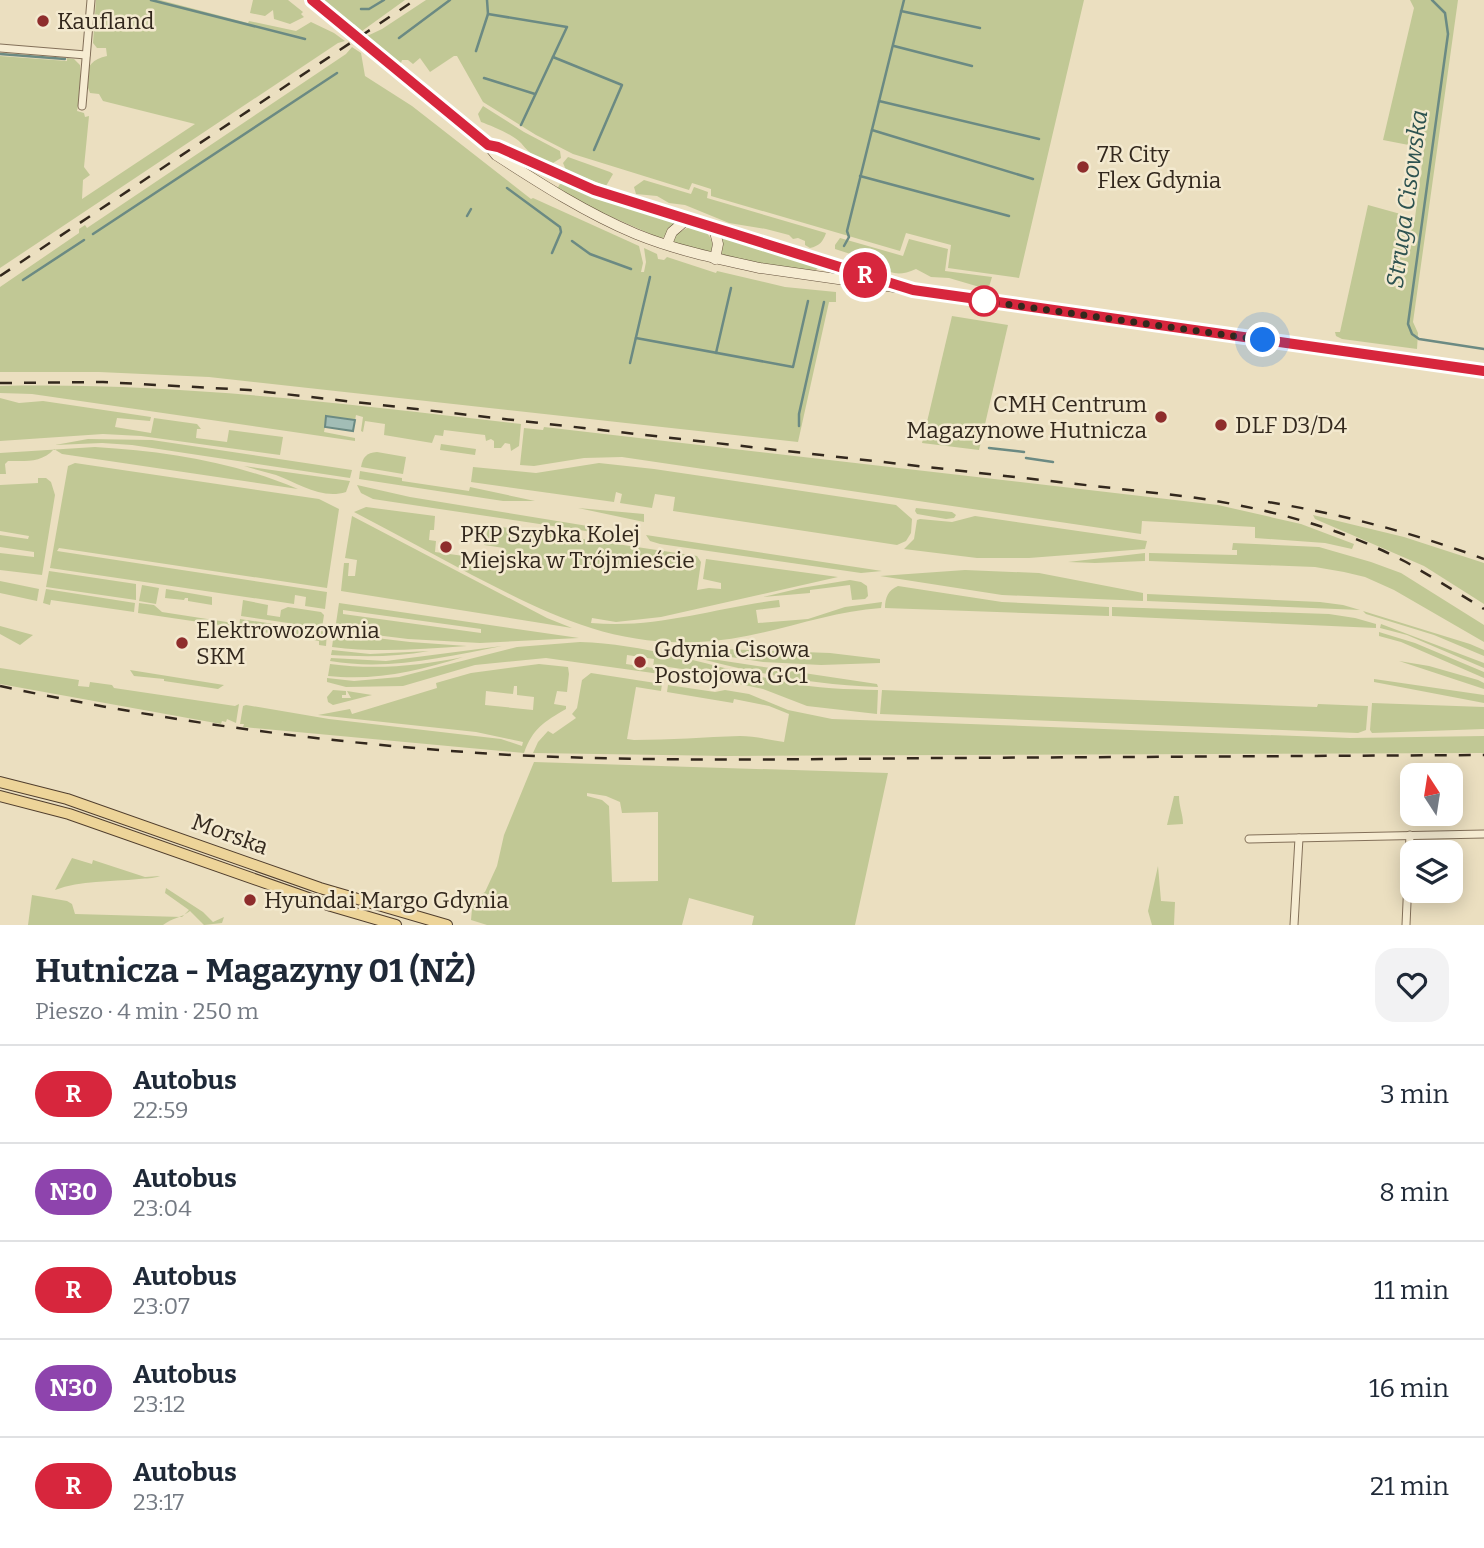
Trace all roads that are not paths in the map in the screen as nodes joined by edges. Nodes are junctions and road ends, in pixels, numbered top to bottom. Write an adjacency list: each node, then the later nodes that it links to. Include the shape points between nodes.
1 (90, 0): 4 (street)
2 (312, 0): 6 (main road)
3 (0, 48): 4 (street)
4 (86, 55): 5 (street)
5 (82, 106)
6 (488, 145): 7 (main road); 8 (main road)
7 (558, 175): 8 (main road); 9 (main road)
8 (549, 189): 11 (main road, via 624,229)
9 (687, 220): 10 (main road); 11 (main road, via 672,232)
10 (714, 228): 12 (main road); 13 (main road)
11 (667, 244): 12 (main road)
12 (715, 259): 14 (main road)
13 (824, 263): 14 (main road); 15 (main road)
14 (822, 278): 15 (main road)
15 (913, 290): 16 (main road)
16 (1484, 371)
17 (0, 782): 24 (main road, Morska, via 67,799 320,888)
18 (0, 796): 23 (main road, Morska, via 69,814)
19 (1484, 834): 20 (street)
20 (1410, 835): 21 (street); 26 (street)
21 (1299, 838): 22 (street); 25 (street)
22 (1249, 839)
23 (396, 925)
24 (447, 925)
25 (1294, 925)
26 (1406, 925)

